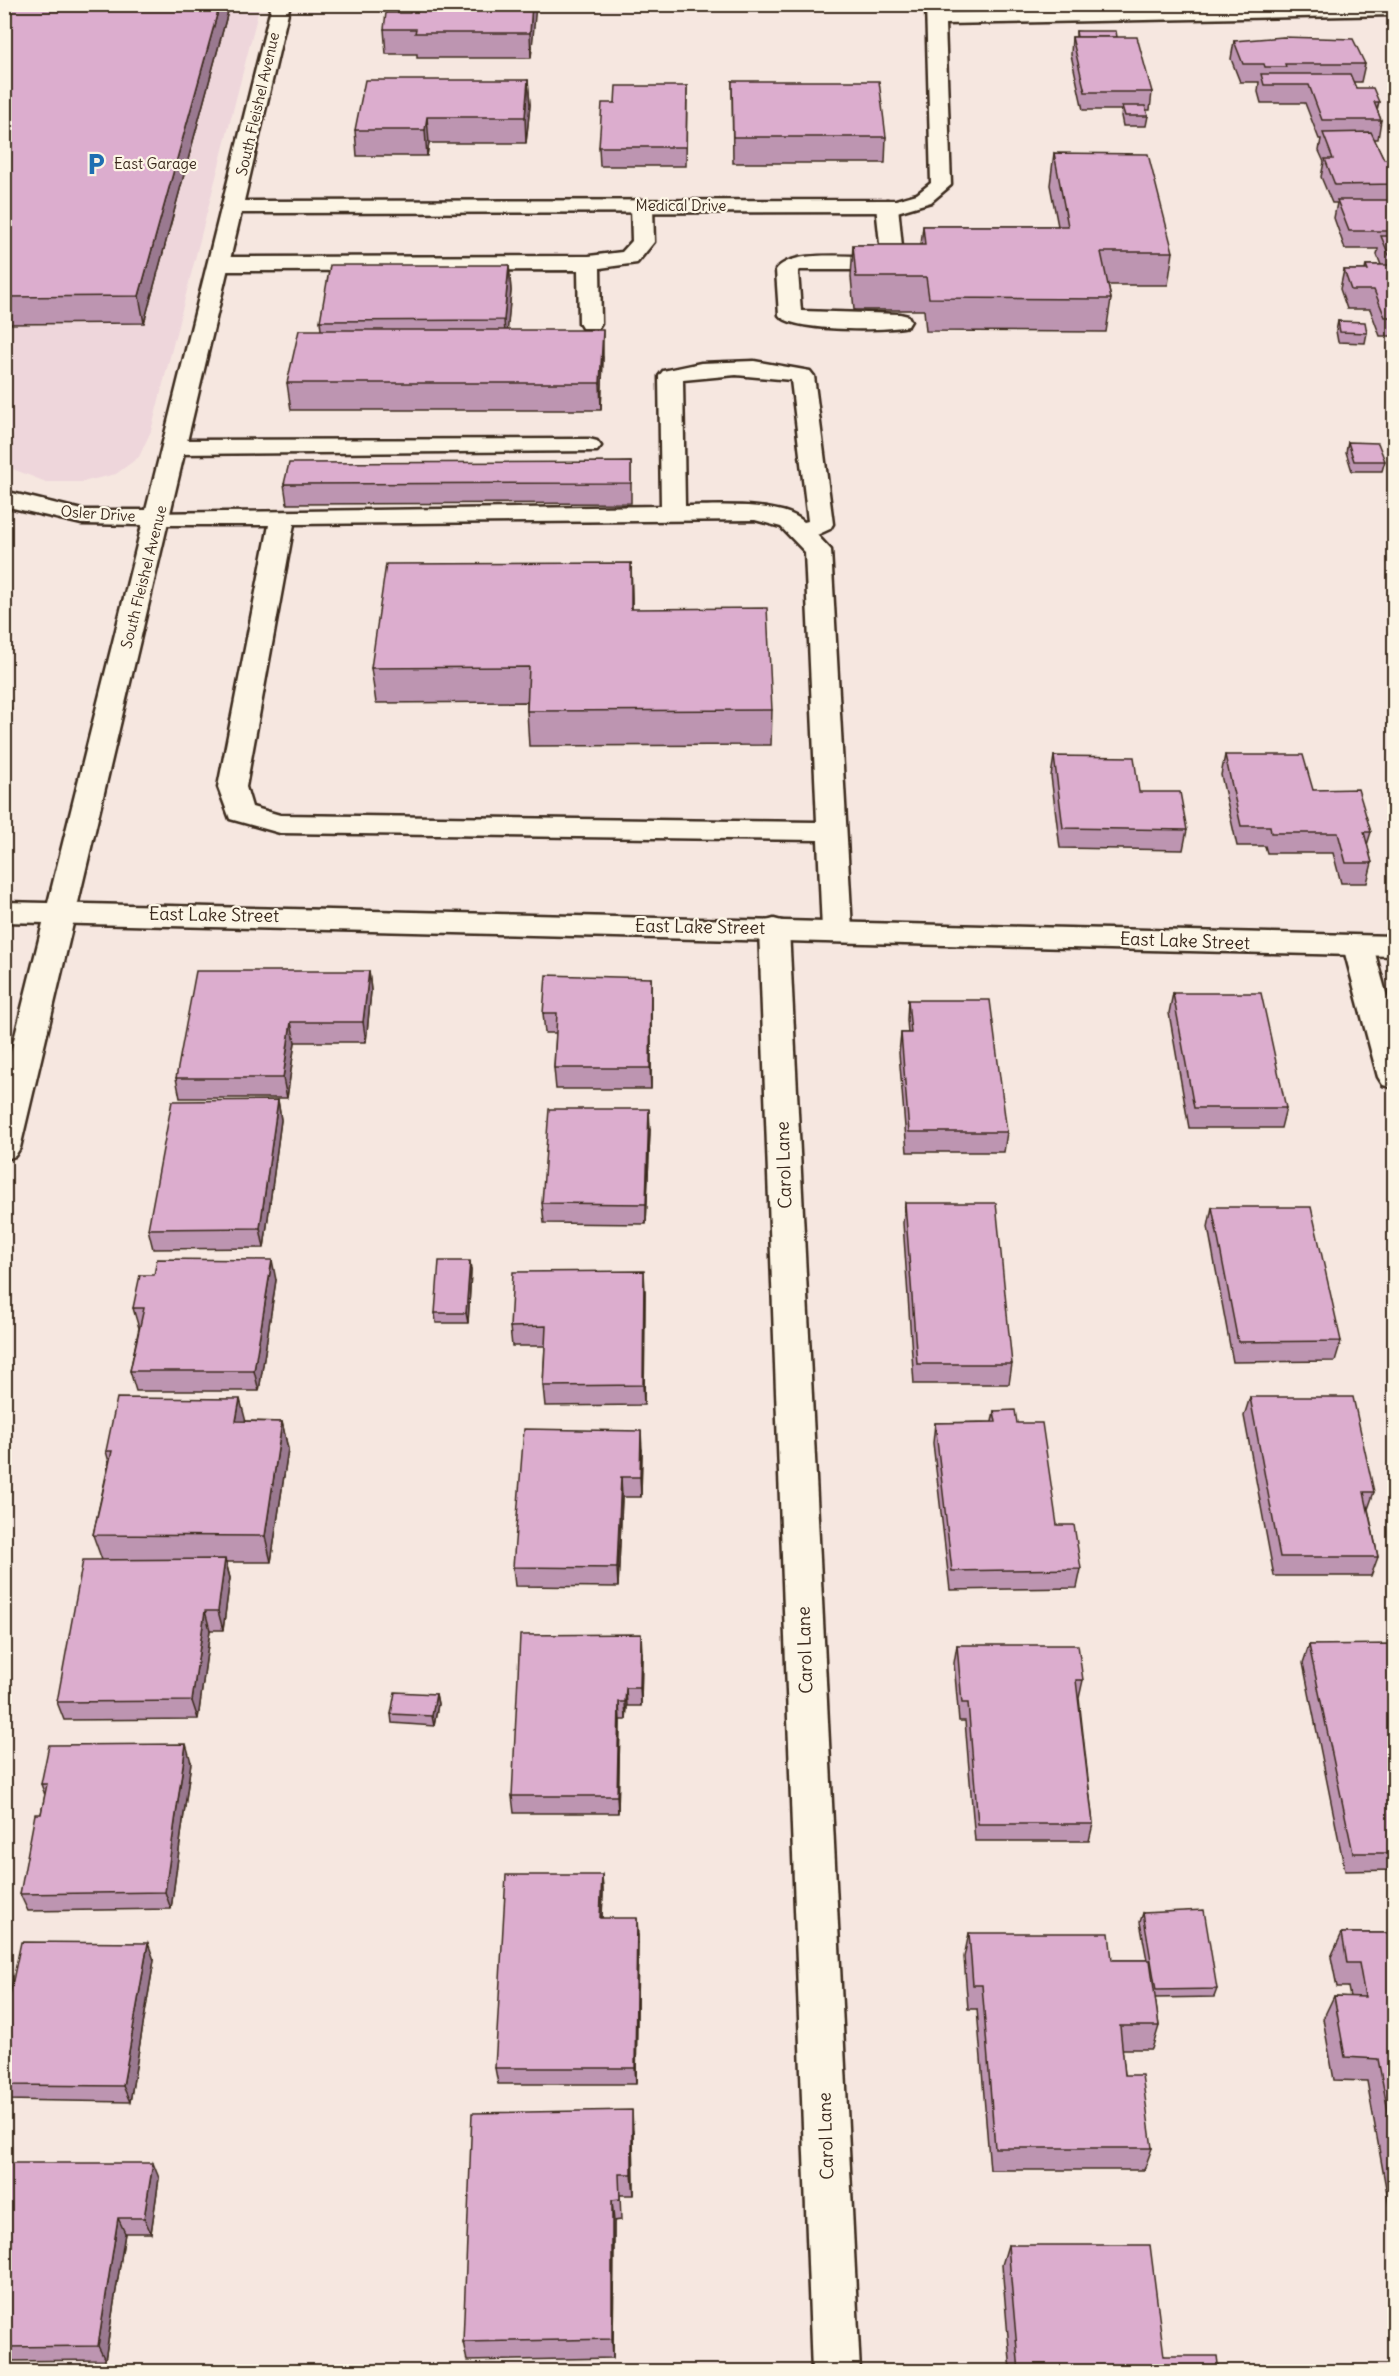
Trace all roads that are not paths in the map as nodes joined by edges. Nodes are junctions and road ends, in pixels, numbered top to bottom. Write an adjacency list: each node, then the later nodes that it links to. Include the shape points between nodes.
1 (281, 4): 8 (street, South Fleishel Avenue)
2 (1174, 9): 3 (street); 4 (street)
3 (1395, 9)
4 (1097, 10): 5 (street)
5 (935, 12): 7 (street, Medical Drive, via 941,185 924,198)
6 (642, 206): 7 (street, Medical Drive); 8 (street, Medical Drive); 9 (street, via 644,242 629,258)
7 (887, 206): 11 (street, via 892,257 870,263 795,264 787,270 790,315 804,320)
8 (234, 207): 10 (street, South Fleishel Avenue)
9 (589, 263): 10 (street); 12 (street)
10 (220, 264): 14 (street, South Fleishel Avenue)
11 (900, 321)
12 (590, 323)
13 (589, 446): 14 (street)
14 (176, 447): 18 (street, South Fleishel Avenue)
15 (4, 498): 18 (street, Osler Drive, via 82,517)
16 (673, 514): 17 (street, Osler Drive); 19 (street, Osler Drive, via 754,513 790,522); 19 (street, via 670,376 690,370 783,370 802,376 821,524)
17 (283, 517): 18 (street, Osler Drive); 20 (street, via 232,787 240,813 280,824)
18 (158, 518): 22 (street, South Fleishel Avenue)
19 (801, 533): 20 (street, via 818,550)
20 (832, 831): 24 (street)
21 (4, 912): 22 (street, East Lake Street)
22 (63, 912): 23 (street, East Lake Street); 28 (street, South Fleishel Avenue)
23 (774, 929): 24 (street, East Lake Street); 29 (street, Carol Lane)
24 (837, 930): 25 (street, East Lake Street)
25 (1358, 946): 26 (street, East Lake Street); 27 (street)
26 (1395, 946)
27 (1395, 1077)
28 (4, 1148)
29 (836, 2372)

